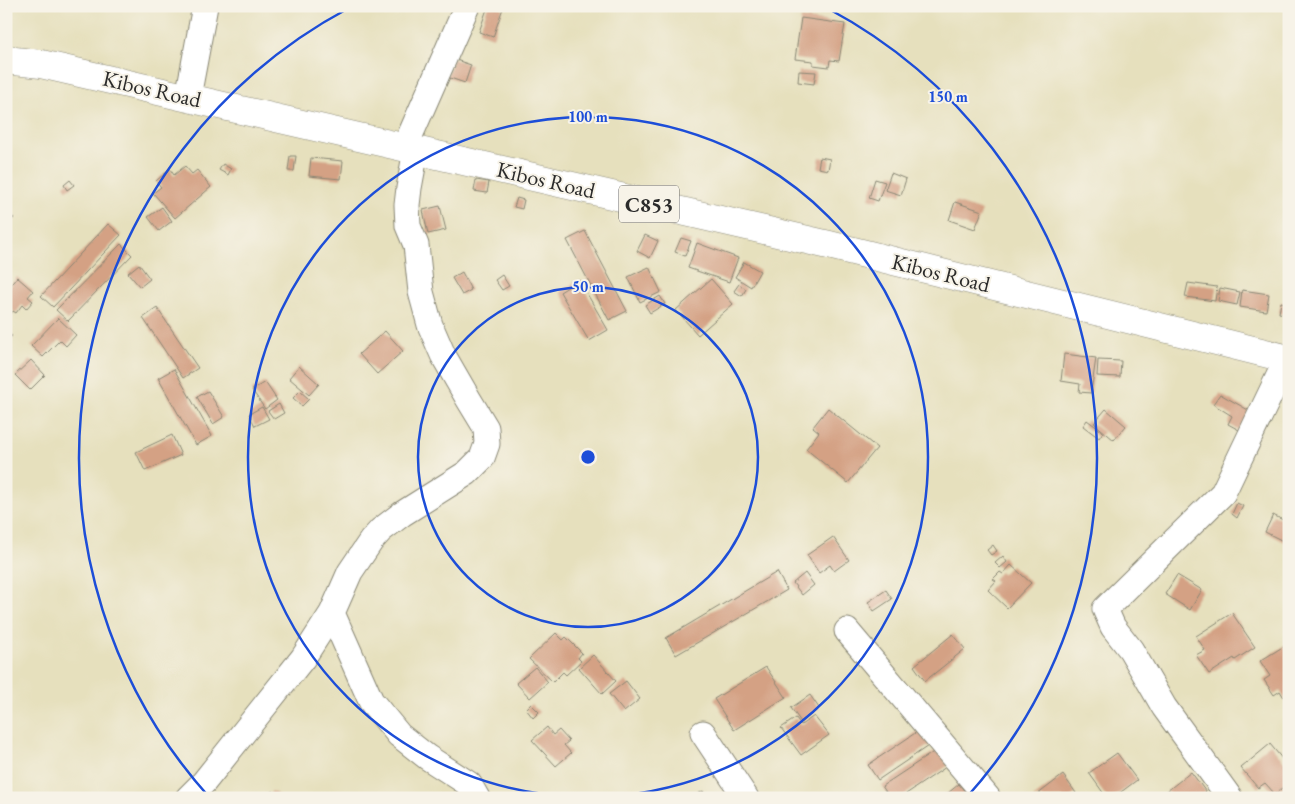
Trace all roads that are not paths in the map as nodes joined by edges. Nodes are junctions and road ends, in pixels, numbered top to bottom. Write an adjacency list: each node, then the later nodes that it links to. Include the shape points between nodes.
1 (205, 6): 4 (street)
2 (467, 6): 5 (street)
3 (6, 60): 4 (main road, Kibos Road / C853, via 41,64)
4 (188, 97): 5 (main road, Kibos Road / C853)
5 (411, 148): 6 (main road, Kibos Road / C853, via 828,245); 7 (street, via 408,226 416,246 421,292 430,326 443,354 486,428 487,444 482,458 467,473 381,530 350,572)
6 (1288, 359): 14 (street, via 1223,493 1105,609 1164,707)
7 (332, 613): 10 (street, via 303,658); 11 (street, via 371,701 399,735 469,784)
8 (847, 631): 13 (street)
9 (702, 733): 12 (street)
10 (188, 798)
11 (477, 798)
12 (746, 798)
13 (988, 798)
14 (1230, 798)

